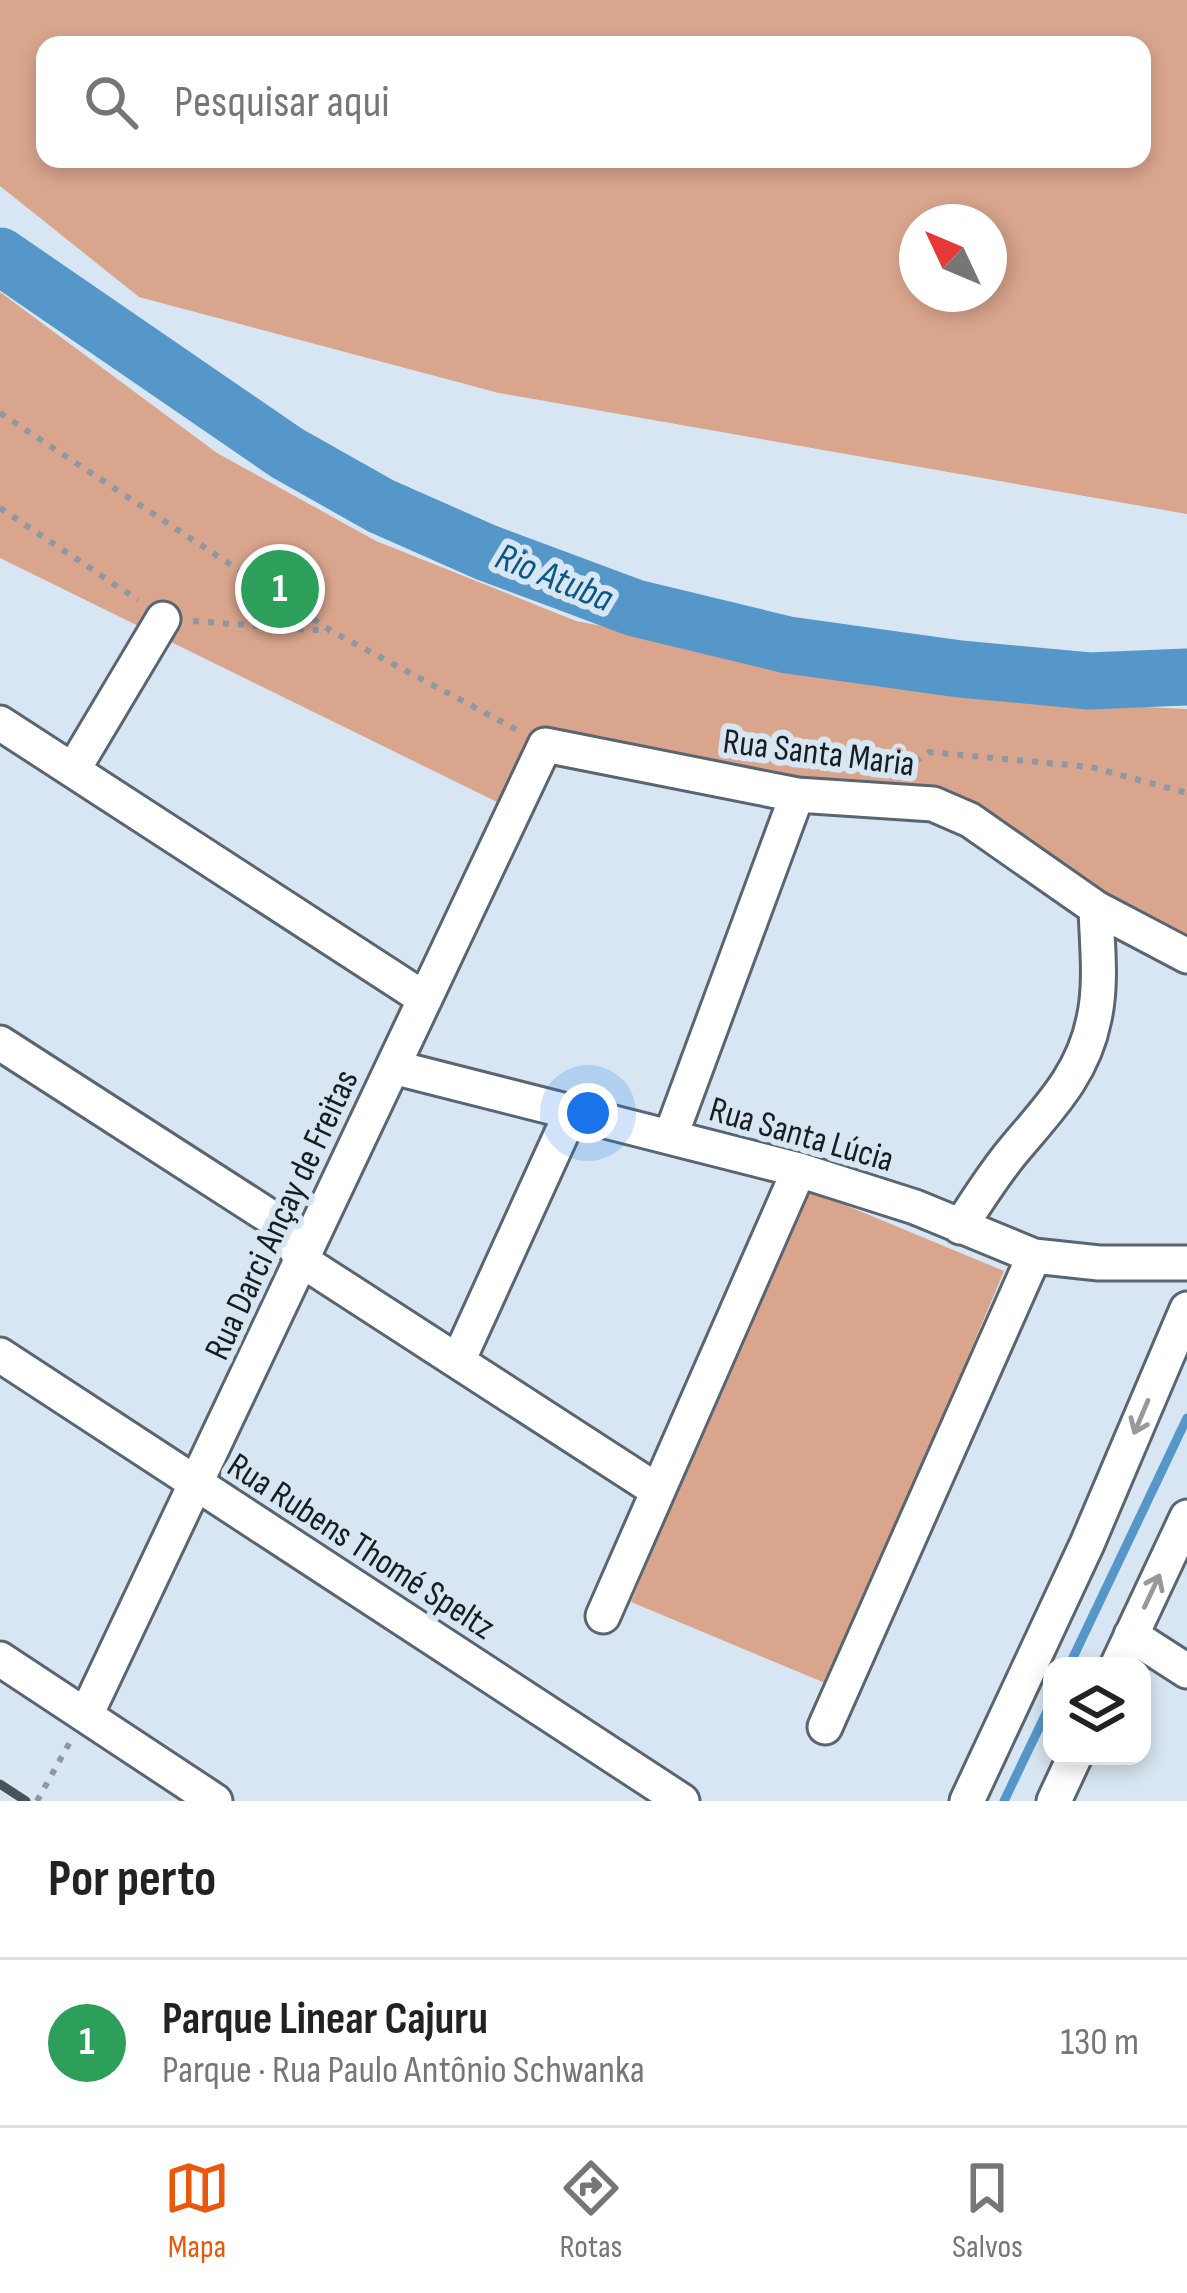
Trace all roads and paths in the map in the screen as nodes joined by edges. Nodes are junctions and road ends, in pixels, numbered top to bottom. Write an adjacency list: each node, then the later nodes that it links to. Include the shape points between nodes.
1 (0, 413): 4 (path, via 332,632)
2 (163, 619): 5 (street)
3 (0, 723): 5 (street)
4 (545, 746): 7 (street, Rua Santa Maria); 11 (street, Rua Darci Ançay de Freitas)
5 (73, 770): 11 (street)
6 (1187, 793): 8 (path, via 1091,767 929,752)
7 (797, 795): 8 (street, Rua Santa Maria); 15 (street)
8 (860, 800): 9 (street, Rua Santa Maria, via 951,810)
9 (1096, 908): 10 (street, Rua Santa Maria); 19 (street, via 1098,987 1083,1055 1064,1093)
10 (1187, 956)
11 (425, 999): 13 (street, Rua Darci Ançay de Freitas)
12 (0, 1042): 18 (street)
13 (393, 1066): 14 (street, Rua Santa Lúcia); 17 (street, Rua Darci Ançay de Freitas)
14 (572, 1111): 15 (street, Rua Santa Lúcia); 25 (street)
15 (671, 1135): 16 (street, Rua Santa Lúcia)
16 (800, 1170): 19 (street, Rua Santa Lúcia); 27 (street)
17 (329, 1202): 18 (street, via 312,1216); 21 (street, Rua Darci Ançay de Freitas)
18 (275, 1220): 21 (street)
19 (960, 1227): 20 (street, Rua Santa Lúcia)
20 (1034, 1256): 22 (street, Rua Santa Lúcia); 34 (street)
21 (302, 1260): 25 (street); 26 (street, Rua Darci Ançay de Freitas)
22 (1187, 1263)
23 (1187, 1309): 39 (street, one-way to 39)
24 (0, 1354): 26 (street, Rua Rubens Thomé Speltz)
25 (458, 1361): 27 (street)
26 (196, 1482): 33 (street, Rua Darci Ançay de Freitas); 38 (street, Rua Rubens Thomé Speltz)
27 (658, 1491): 29 (street)
28 (1187, 1517): 30 (street, one-way to 28)
29 (603, 1616)
30 (1124, 1651): 32 (street)
31 (0, 1659): 33 (street)
32 (1187, 1672)
33 (86, 1715): 36 (path); 37 (street)
34 (825, 1727)
35 (1071, 1765): 40 (street)
36 (37, 1801)
37 (215, 1801)
38 (682, 1801)
39 (967, 1801)
40 (1054, 1801)

